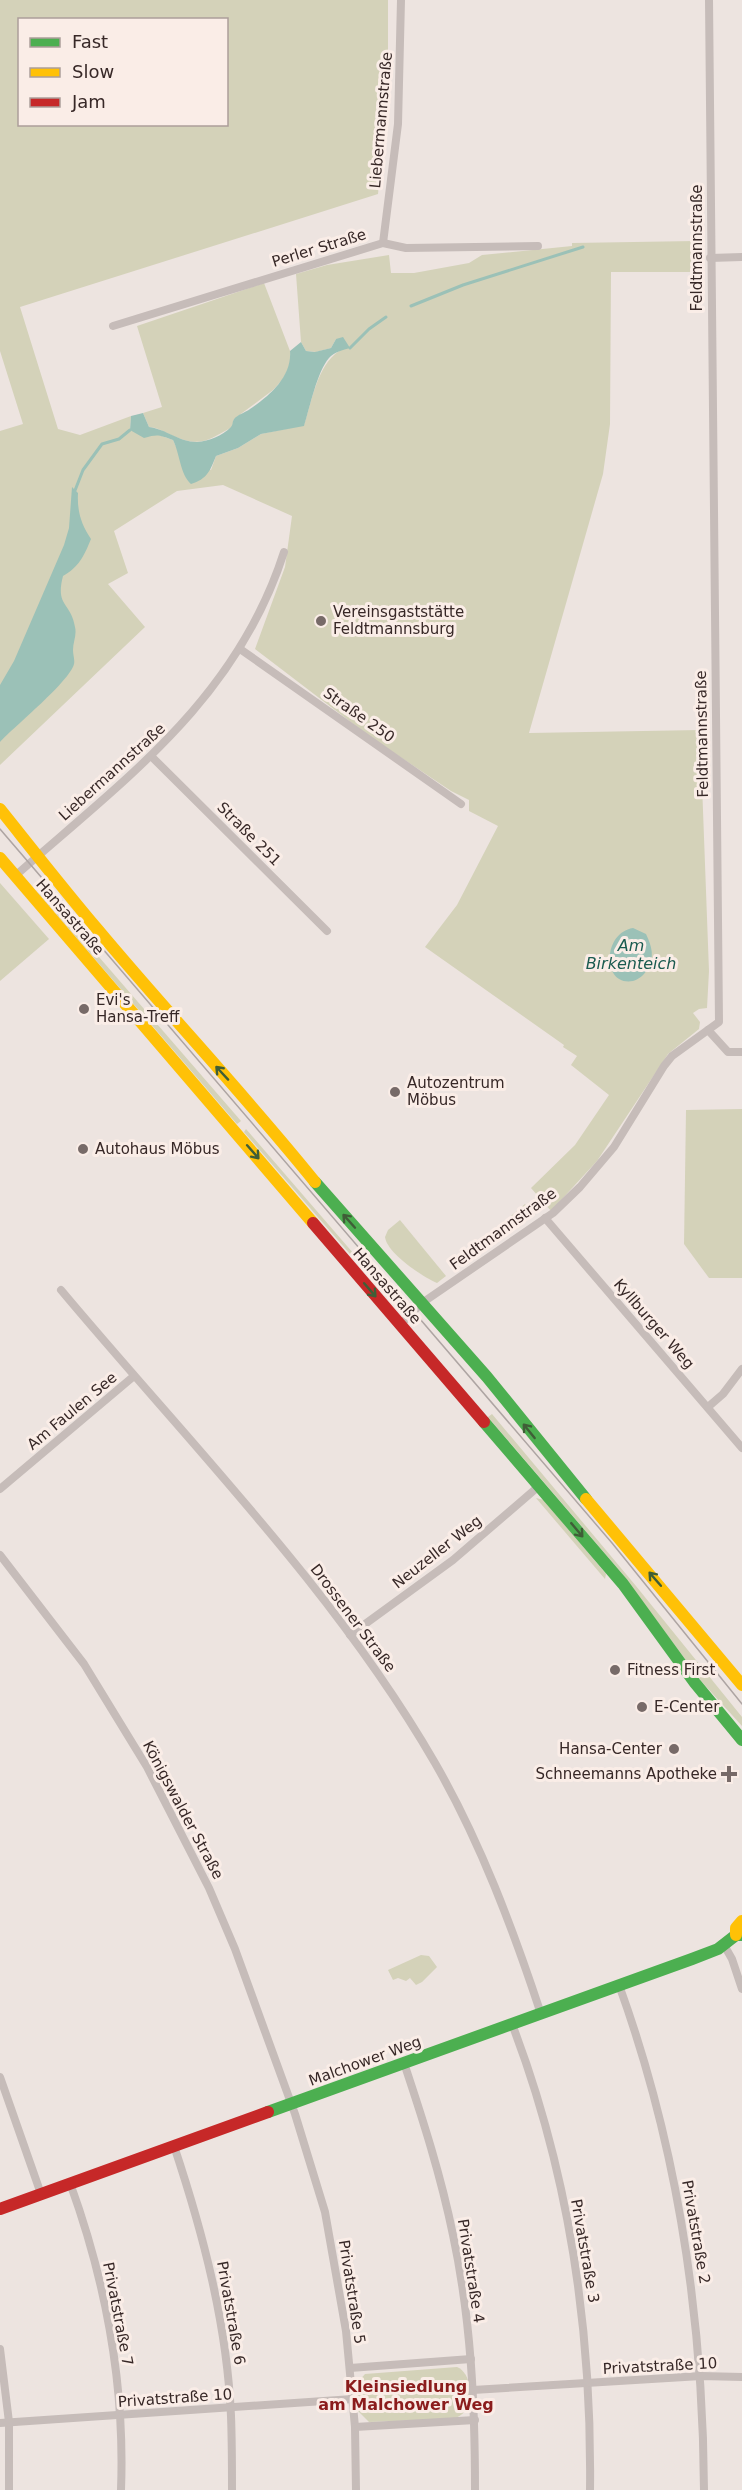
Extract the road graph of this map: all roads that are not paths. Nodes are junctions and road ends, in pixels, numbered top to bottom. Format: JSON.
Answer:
{"nodes":[{"id":1,"x":401,"y":0,"type":"edge"},
{"id":2,"x":708,"y":0,"type":"edge"},
{"id":3,"x":383,"y":243,"type":"junction"},
{"id":4,"x":538,"y":246,"type":"dead end"},
{"id":5,"x":742,"y":257,"type":"edge"},
{"id":6,"x":710,"y":258,"type":"junction"},
{"id":7,"x":113,"y":326,"type":"dead end"},
{"id":8,"x":285,"y":552,"type":"dead end"},
{"id":9,"x":240,"y":649,"type":"junction"},
{"id":10,"x":152,"y":757,"type":"junction"},
{"id":11,"x":461,"y":804,"type":"dead end"},
{"id":12,"x":0,"y":809,"type":"edge"},
{"id":13,"x":39,"y":855,"type":"junction"},
{"id":14,"x":0,"y":858,"type":"edge"},
{"id":15,"x":15,"y":876,"type":"junction"},
{"id":16,"x":327,"y":931,"type":"dead end"},
{"id":17,"x":708,"y":1030,"type":"junction"},
{"id":18,"x":742,"y":1052,"type":"edge"},
{"id":19,"x":545,"y":1218,"type":"junction"},
{"id":20,"x":61,"y":1290,"type":"dead end"},
{"id":21,"x":422,"y":1303,"type":"junction"},
{"id":22,"x":400,"y":1325,"type":"junction"},
{"id":23,"x":742,"y":1369,"type":"edge"},
{"id":24,"x":134,"y":1376,"type":"junction"},
{"id":25,"x":708,"y":1407,"type":"junction"},
{"id":26,"x":742,"y":1448,"type":"edge"},
{"id":27,"x":539,"y":1486,"type":"junction"},
{"id":28,"x":0,"y":1489,"type":"edge"},
{"id":29,"x":0,"y":1555,"type":"edge"},
{"id":30,"x":350,"y":1635,"type":"junction"},
{"id":31,"x":742,"y":1685,"type":"edge"},
{"id":32,"x":742,"y":1740,"type":"edge"},
{"id":33,"x":742,"y":1921,"type":"edge"},
{"id":34,"x":739,"y":1935,"type":"edge"},
{"id":35,"x":724,"y":1944,"type":"junction"},
{"id":36,"x":619,"y":1985,"type":"junction"},
{"id":37,"x":742,"y":1989,"type":"edge"},
{"id":38,"x":541,"y":2014,"type":"junction"},
{"id":39,"x":512,"y":2024,"type":"junction"},
{"id":40,"x":404,"y":2063,"type":"junction"},
{"id":41,"x":0,"y":2077,"type":"edge"},
{"id":42,"x":291,"y":2104,"type":"junction"},
{"id":43,"x":174,"y":2146,"type":"junction"},
{"id":44,"x":70,"y":2184,"type":"junction"},
{"id":45,"x":41,"y":2194,"type":"junction"},
{"id":46,"x":0,"y":2209,"type":"edge"},
{"id":47,"x":0,"y":2349,"type":"edge"},
{"id":48,"x":471,"y":2359,"type":"junction"},
{"id":49,"x":350,"y":2368,"type":"junction"},
{"id":50,"x":701,"y":2376,"type":"junction"},
{"id":51,"x":742,"y":2377,"type":"edge"},
{"id":52,"x":588,"y":2384,"type":"junction"},
{"id":53,"x":473,"y":2390,"type":"junction"},
{"id":54,"x":353,"y":2399,"type":"junction"},
{"id":55,"x":231,"y":2408,"type":"junction"},
{"id":56,"x":120,"y":2415,"type":"junction"},
{"id":57,"x":475,"y":2420,"type":"junction"},
{"id":58,"x":4,"y":2422,"type":"edge"},
{"id":59,"x":355,"y":2427,"type":"junction"},
{"id":60,"x":9,"y":2490,"type":"edge"},
{"id":61,"x":121,"y":2490,"type":"edge"},
{"id":62,"x":232,"y":2490,"type":"edge"},
{"id":63,"x":356,"y":2490,"type":"edge"},
{"id":64,"x":476,"y":2490,"type":"edge"},
{"id":65,"x":590,"y":2490,"type":"edge"},
{"id":66,"x":704,"y":2490,"type":"edge"}],
"edges":[{"from":1,"to":3,"type":"street","name":"Liebermannstraße"},
{"from":2,"to":6,"type":"street","name":"Feldtmannstraße"},
{"from":3,"to":4,"type":"street","name":"Perler Straße"},
{"from":3,"to":7,"type":"street","name":"Perler Straße"},
{"from":5,"to":6,"type":"street"},
{"from":6,"to":17,"type":"street","name":"Feldtmannstraße"},
{"from":8,"to":9,"type":"street","name":"Liebermannstraße"},
{"from":9,"to":10,"type":"street","name":"Liebermannstraße"},
{"from":9,"to":11,"type":"street","name":"Straße 250"},
{"from":10,"to":13,"type":"street","name":"Liebermannstraße"},
{"from":10,"to":16,"type":"street","name":"Straße 251"},
{"from":12,"to":13,"type":"main road","name":"Hansastraße"},
{"from":13,"to":15,"type":"street","name":"Liebermannstraße"},
{"from":21,"to":13,"type":"main road","name":"Hansastraße","one_way":true},
{"from":14,"to":15,"type":"main road","name":"Hansastraße"},
{"from":15,"to":22,"type":"main road","name":"Hansastraße","one_way":true},
{"from":17,"to":18,"type":"street"},
{"from":17,"to":19,"type":"street","name":"Feldtmannstraße"},
{"from":19,"to":21,"type":"street","name":"Feldtmannstraße"},
{"from":19,"to":25,"type":"street","name":"Kyllburger Weg"},
{"from":20,"to":24,"type":"street","name":"Drossener Straße"},
{"from":21,"to":22,"type":"street","name":"Feldtmannstraße"},
{"from":31,"to":21,"type":"main road","name":"Hansastraße","one_way":true},
{"from":22,"to":27,"type":"main road","name":"Hansastraße"},
{"from":23,"to":25,"type":"street"},
{"from":24,"to":28,"type":"street","name":"Am Faulen See"},
{"from":24,"to":30,"type":"street","name":"Drossener Straße"},
{"from":25,"to":26,"type":"street","name":"Kyllburger Weg"},
{"from":27,"to":30,"type":"street","name":"Neuzeller Weg"},
{"from":27,"to":32,"type":"main road","name":"Hansastraße","one_way":true},
{"from":29,"to":42,"type":"street","name":"Königswalder Straße"},
{"from":30,"to":38,"type":"street","name":"Drossener Straße"},
{"from":33,"to":34,"type":"main road","name":"Malchower Weg"},
{"from":34,"to":35,"type":"main road","name":"Malchower Weg"},
{"from":35,"to":36,"type":"main road","name":"Malchower Weg"},
{"from":35,"to":37,"type":"street"},
{"from":36,"to":38,"type":"main road","name":"Malchower Weg"},
{"from":36,"to":50,"type":"street","name":"Privatstraße 2"},
{"from":38,"to":39,"type":"main road","name":"Malchower Weg"},
{"from":39,"to":40,"type":"main road","name":"Malchower Weg"},
{"from":39,"to":52,"type":"street","name":"Privatstraße 3"},
{"from":40,"to":42,"type":"main road","name":"Malchower Weg"},
{"from":40,"to":48,"type":"street","name":"Privatstraße 4"},
{"from":41,"to":45,"type":"street"},
{"from":42,"to":43,"type":"main road","name":"Malchower Weg"},
{"from":42,"to":49,"type":"street","name":"Privatstraße 5"},
{"from":43,"to":44,"type":"main road","name":"Malchower Weg"},
{"from":43,"to":55,"type":"street","name":"Privatstraße 6"},
{"from":44,"to":45,"type":"main road","name":"Malchower Weg"},
{"from":44,"to":56,"type":"street","name":"Privatstraße 7"},
{"from":45,"to":46,"type":"main road","name":"Malchower Weg"},
{"from":47,"to":58,"type":"street"},
{"from":48,"to":49,"type":"street"},
{"from":48,"to":53,"type":"street","name":"Privatstraße 4"},
{"from":49,"to":54,"type":"street","name":"Privatstraße 5"},
{"from":50,"to":51,"type":"street","name":"Privatstraße 10"},
{"from":50,"to":52,"type":"street","name":"Privatstraße 10"},
{"from":50,"to":66,"type":"street","name":"Privatstraße 2"},
{"from":52,"to":53,"type":"street","name":"Privatstraße 10"},
{"from":52,"to":65,"type":"street","name":"Privatstraße 3"},
{"from":53,"to":57,"type":"street","name":"Privatstraße 4"},
{"from":54,"to":55,"type":"street","name":"Privatstraße 10"},
{"from":54,"to":59,"type":"street","name":"Privatstraße 5"},
{"from":55,"to":56,"type":"street","name":"Privatstraße 10"},
{"from":55,"to":62,"type":"street","name":"Privatstraße 6"},
{"from":56,"to":58,"type":"street","name":"Privatstraße 10"},
{"from":56,"to":61,"type":"street","name":"Privatstraße 7"},
{"from":57,"to":59,"type":"street"},
{"from":57,"to":64,"type":"street","name":"Privatstraße 4"},
{"from":58,"to":60,"type":"street"},
{"from":59,"to":63,"type":"street","name":"Privatstraße 5"}]}
